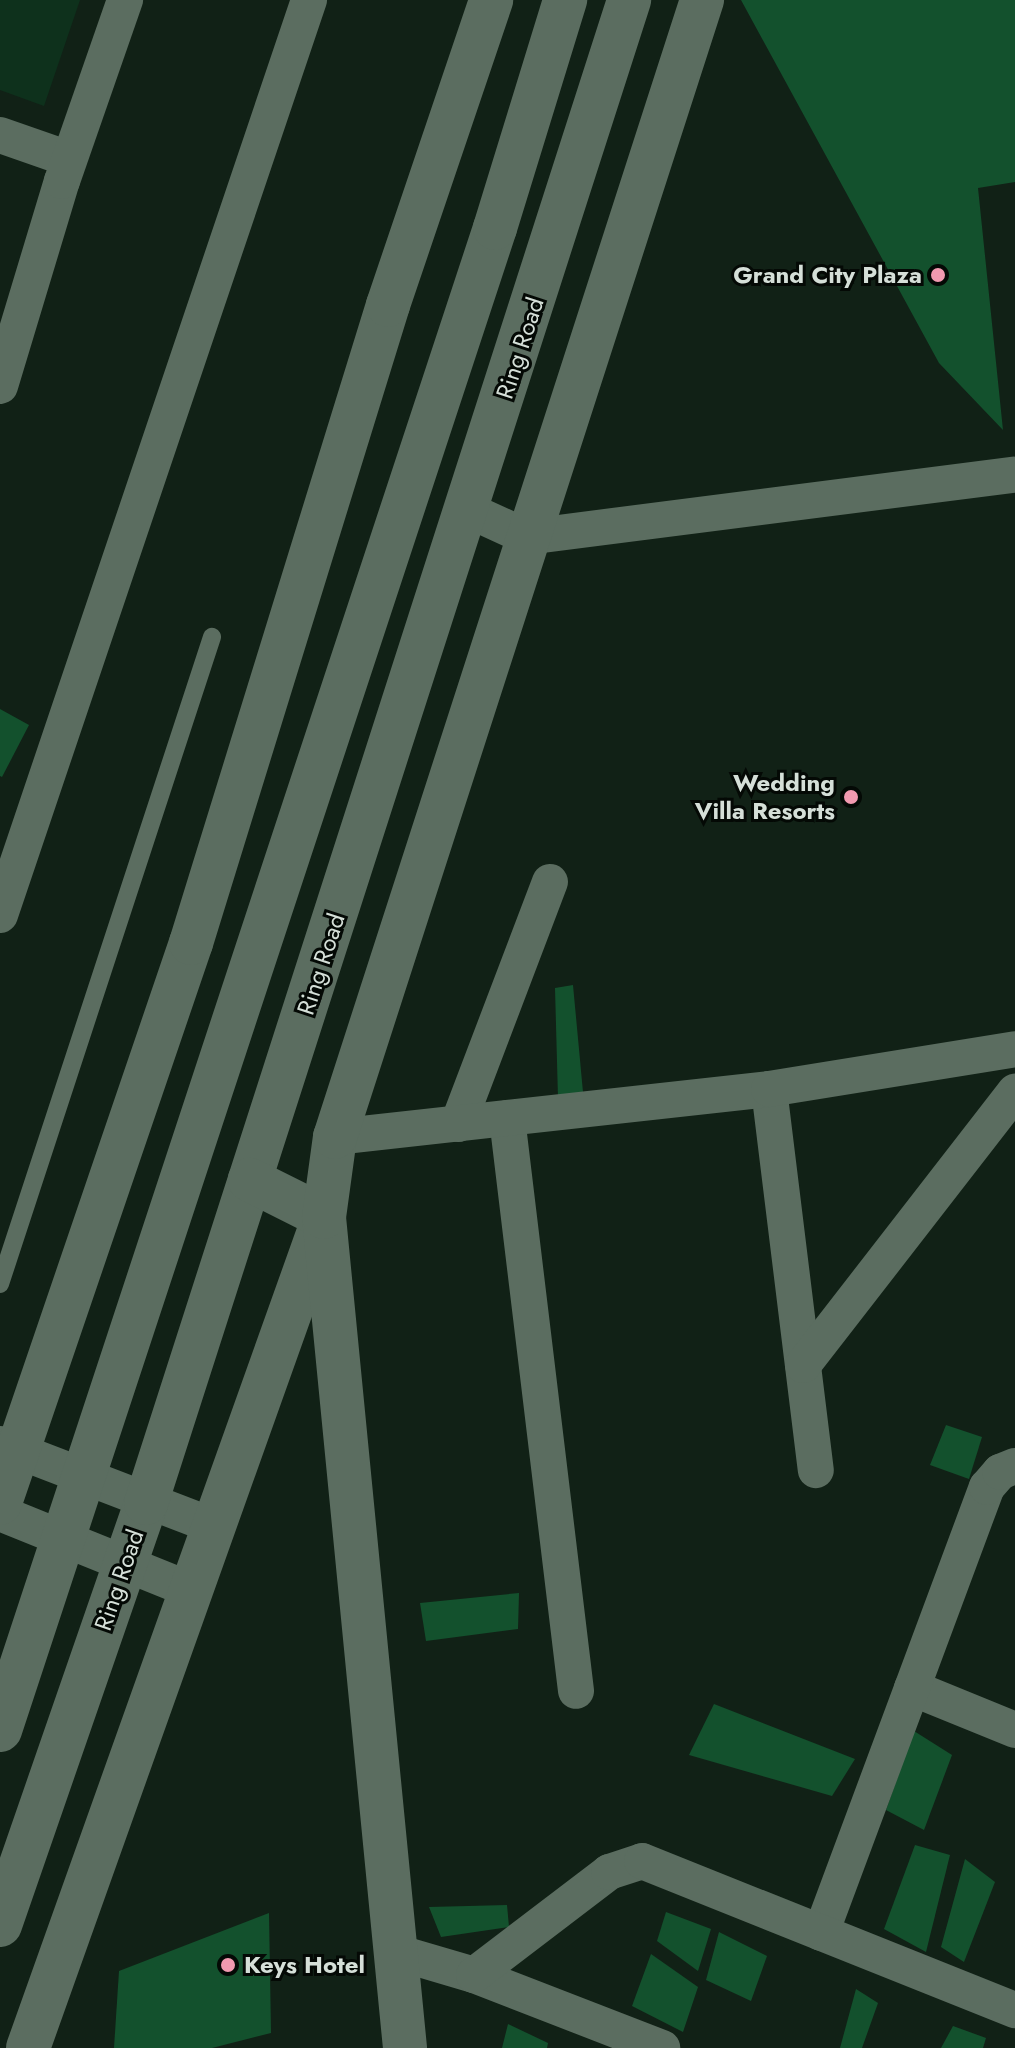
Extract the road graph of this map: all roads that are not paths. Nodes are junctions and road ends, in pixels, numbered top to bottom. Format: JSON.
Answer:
{"nodes":[{"id":1,"x":125,"y":0,"type":"edge"},
{"id":2,"x":309,"y":0,"type":"edge"},
{"id":3,"x":491,"y":0,"type":"edge"},
{"id":4,"x":565,"y":0,"type":"edge"},
{"id":5,"x":629,"y":0,"type":"edge"},
{"id":6,"x":702,"y":0,"type":"edge"},
{"id":7,"x":0,"y":135,"type":"edge"},
{"id":8,"x":69,"y":159,"type":"junction"},
{"id":9,"x":0,"y":386,"type":"edge"},
{"id":10,"x":1014,"y":475,"type":"edge"},
{"id":11,"x":468,"y":510,"type":"junction"},
{"id":12,"x":527,"y":537,"type":"junction"},
{"id":13,"x":212,"y":637,"type":"dead end"},
{"id":14,"x":377,"y":792,"type":"junction"},
{"id":15,"x":437,"y":811,"type":"junction"},
{"id":16,"x":550,"y":882,"type":"dead end"},
{"id":17,"x":0,"y":915,"type":"edge"},
{"id":18,"x":191,"y":943,"type":"junction"},
{"id":19,"x":252,"y":963,"type":"junction"},
{"id":20,"x":1015,"y":1049,"type":"edge"},
{"id":21,"x":769,"y":1089,"type":"junction"},
{"id":22,"x":1015,"y":1092,"type":"edge"},
{"id":23,"x":507,"y":1118,"type":"junction"},
{"id":24,"x":458,"y":1124,"type":"junction"},
{"id":25,"x":335,"y":1137,"type":"junction"},
{"id":26,"x":250,"y":1180,"type":"junction"},
{"id":27,"x":324,"y":1217,"type":"junction"},
{"id":28,"x":0,"y":1284,"type":"edge"},
{"id":29,"x":803,"y":1365,"type":"junction"},
{"id":30,"x":9,"y":1448,"type":"edge"},
{"id":31,"x":1015,"y":1466,"type":"edge"},
{"id":32,"x":816,"y":1470,"type":"dead end"},
{"id":33,"x":83,"y":1479,"type":"junction"},
{"id":34,"x":0,"y":1503,"type":"edge"},
{"id":35,"x":146,"y":1503,"type":"junction"},
{"id":36,"x":0,"y":1513,"type":"edge"},
{"id":37,"x":211,"y":1525,"type":"junction"},
{"id":38,"x":64,"y":1539,"type":"junction"},
{"id":39,"x":124,"y":1566,"type":"junction"},
{"id":40,"x":188,"y":1589,"type":"junction"},
{"id":41,"x":912,"y":1688,"type":"junction"},
{"id":42,"x":576,"y":1691,"type":"dead end"},
{"id":43,"x":0,"y":1730,"type":"edge"},
{"id":44,"x":1015,"y":1730,"type":"edge"},
{"id":45,"x":0,"y":1925,"type":"edge"},
{"id":46,"x":821,"y":1933,"type":"junction"},
{"id":47,"x":396,"y":1952,"type":"junction"},
{"id":48,"x":474,"y":1975,"type":"junction"},
{"id":49,"x":1015,"y":2010,"type":"edge"},
{"id":50,"x":19,"y":2041,"type":"edge"},
{"id":51,"x":405,"y":2048,"type":"edge"},
{"id":52,"x":662,"y":2048,"type":"edge"}],
"edges":[{"from":1,"to":8,"type":"street"},
{"from":2,"to":17,"type":"street"},
{"from":3,"to":18,"type":"street"},
{"from":4,"to":19,"type":"street"},
{"from":5,"to":11,"type":"street","name":"Ring Road"},
{"from":6,"to":12,"type":"street"},
{"from":7,"to":8,"type":"street"},
{"from":8,"to":9,"type":"street"},
{"from":10,"to":12,"type":"street"},
{"from":11,"to":12,"type":"street"},
{"from":11,"to":14,"type":"street","name":"Ring Road"},
{"from":12,"to":15,"type":"street"},
{"from":13,"to":28,"type":"lane"},
{"from":14,"to":15,"type":"street"},
{"from":14,"to":26,"type":"street","name":"Ring Road"},
{"from":15,"to":25,"type":"street"},
{"from":16,"to":24,"type":"street"},
{"from":18,"to":19,"type":"street"},
{"from":18,"to":30,"type":"street"},
{"from":19,"to":33,"type":"street"},
{"from":20,"to":21,"type":"street"},
{"from":21,"to":23,"type":"street"},
{"from":21,"to":29,"type":"street"},
{"from":22,"to":29,"type":"street"},
{"from":23,"to":24,"type":"street"},
{"from":23,"to":42,"type":"street"},
{"from":24,"to":25,"type":"street"},
{"from":25,"to":27,"type":"street"},
{"from":26,"to":27,"type":"street"},
{"from":26,"to":35,"type":"street","name":"Ring Road"},
{"from":27,"to":37,"type":"street"},
{"from":27,"to":47,"type":"street"},
{"from":29,"to":32,"type":"street"},
{"from":30,"to":33,"type":"street"},
{"from":30,"to":34,"type":"street"},
{"from":31,"to":41,"type":"street"},
{"from":33,"to":35,"type":"street"},
{"from":33,"to":38,"type":"street"},
{"from":35,"to":37,"type":"street"},
{"from":35,"to":39,"type":"street","name":"Ring Road"},
{"from":36,"to":38,"type":"street"},
{"from":37,"to":40,"type":"street"},
{"from":38,"to":39,"type":"street"},
{"from":38,"to":43,"type":"street"},
{"from":39,"to":40,"type":"street"},
{"from":39,"to":45,"type":"street","name":"Ring Road"},
{"from":40,"to":50,"type":"street"},
{"from":41,"to":44,"type":"street"},
{"from":41,"to":46,"type":"street"},
{"from":46,"to":48,"type":"street"},
{"from":46,"to":49,"type":"street"},
{"from":47,"to":48,"type":"street"},
{"from":47,"to":51,"type":"street"},
{"from":48,"to":52,"type":"street"}]}
